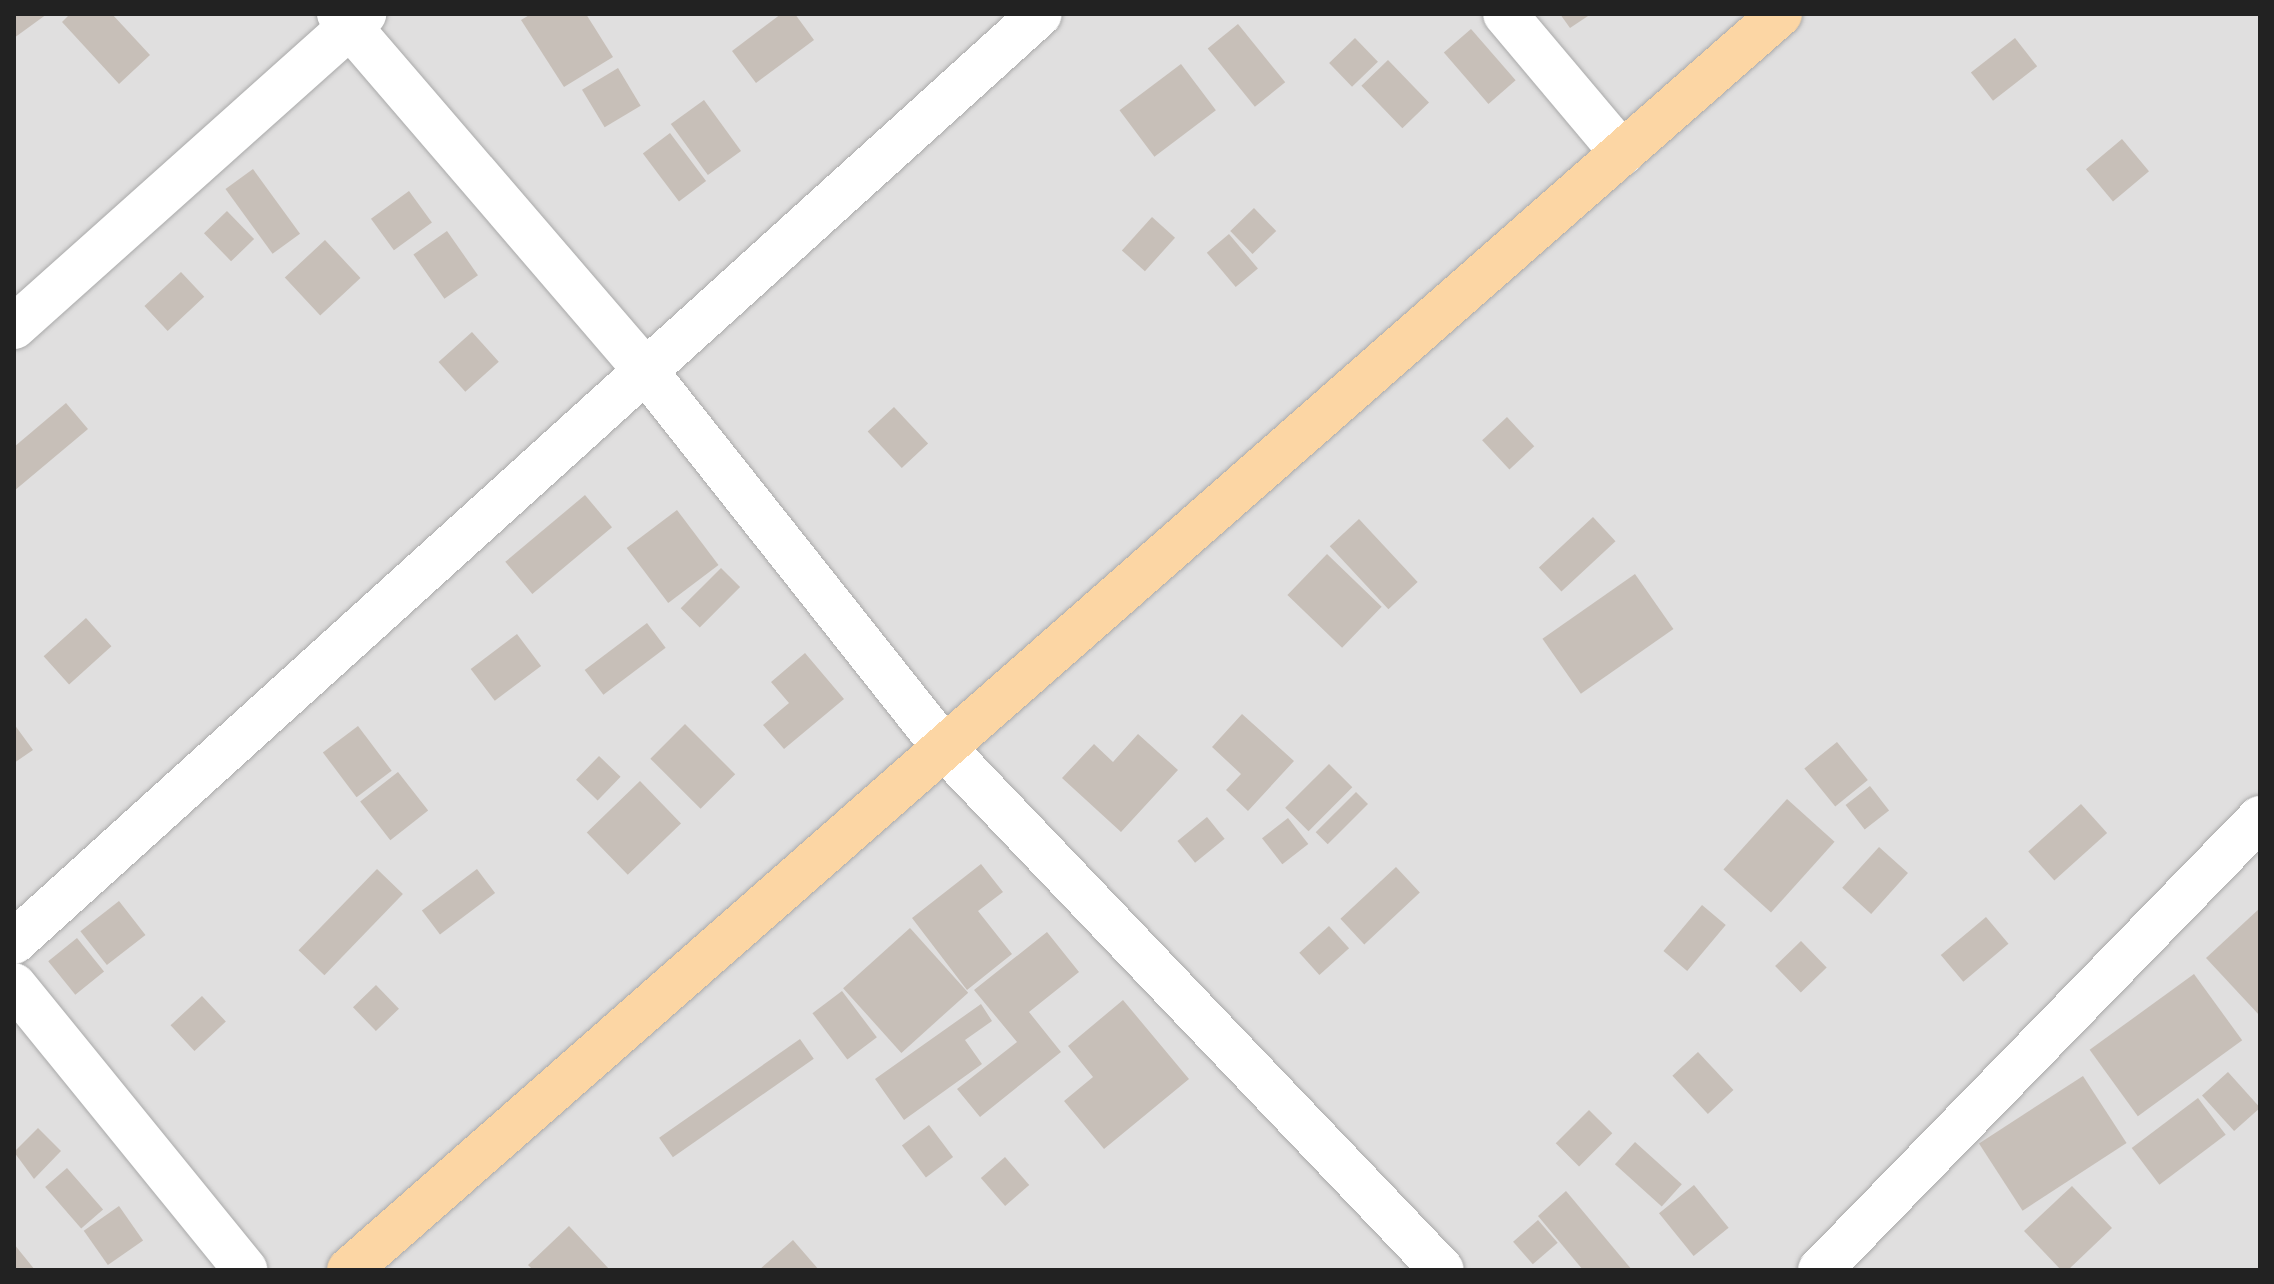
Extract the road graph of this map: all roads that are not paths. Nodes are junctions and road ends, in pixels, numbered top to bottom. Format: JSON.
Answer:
{"nodes":[{"id":1,"x":1040,"y":14,"type":"edge"},
{"id":2,"x":1505,"y":14,"type":"edge"},
{"id":3,"x":1780,"y":14,"type":"edge"},
{"id":4,"x":351,"y":18,"type":"edge"},
{"id":5,"x":1622,"y":153,"type":"junction"},
{"id":6,"x":14,"y":327,"type":"edge"},
{"id":7,"x":644,"y":369,"type":"junction"},
{"id":8,"x":944,"y":748,"type":"junction"},
{"id":9,"x":2260,"y":818,"type":"edge"},
{"id":10,"x":14,"y":942,"type":"edge"},
{"id":11,"x":14,"y":985,"type":"edge"},
{"id":12,"x":246,"y":1270,"type":"edge"},
{"id":13,"x":349,"y":1270,"type":"edge"},
{"id":14,"x":1442,"y":1270,"type":"edge"},
{"id":15,"x":1820,"y":1270,"type":"edge"}],
"edges":[{"from":1,"to":7,"type":"street"},
{"from":2,"to":5,"type":"street"},
{"from":3,"to":5,"type":"main road"},
{"from":4,"to":6,"type":"street"},
{"from":4,"to":7,"type":"street"},
{"from":5,"to":8,"type":"main road"},
{"from":7,"to":8,"type":"street"},
{"from":7,"to":10,"type":"street"},
{"from":8,"to":13,"type":"main road"},
{"from":8,"to":14,"type":"street"},
{"from":9,"to":15,"type":"street"},
{"from":11,"to":12,"type":"street"}]}
